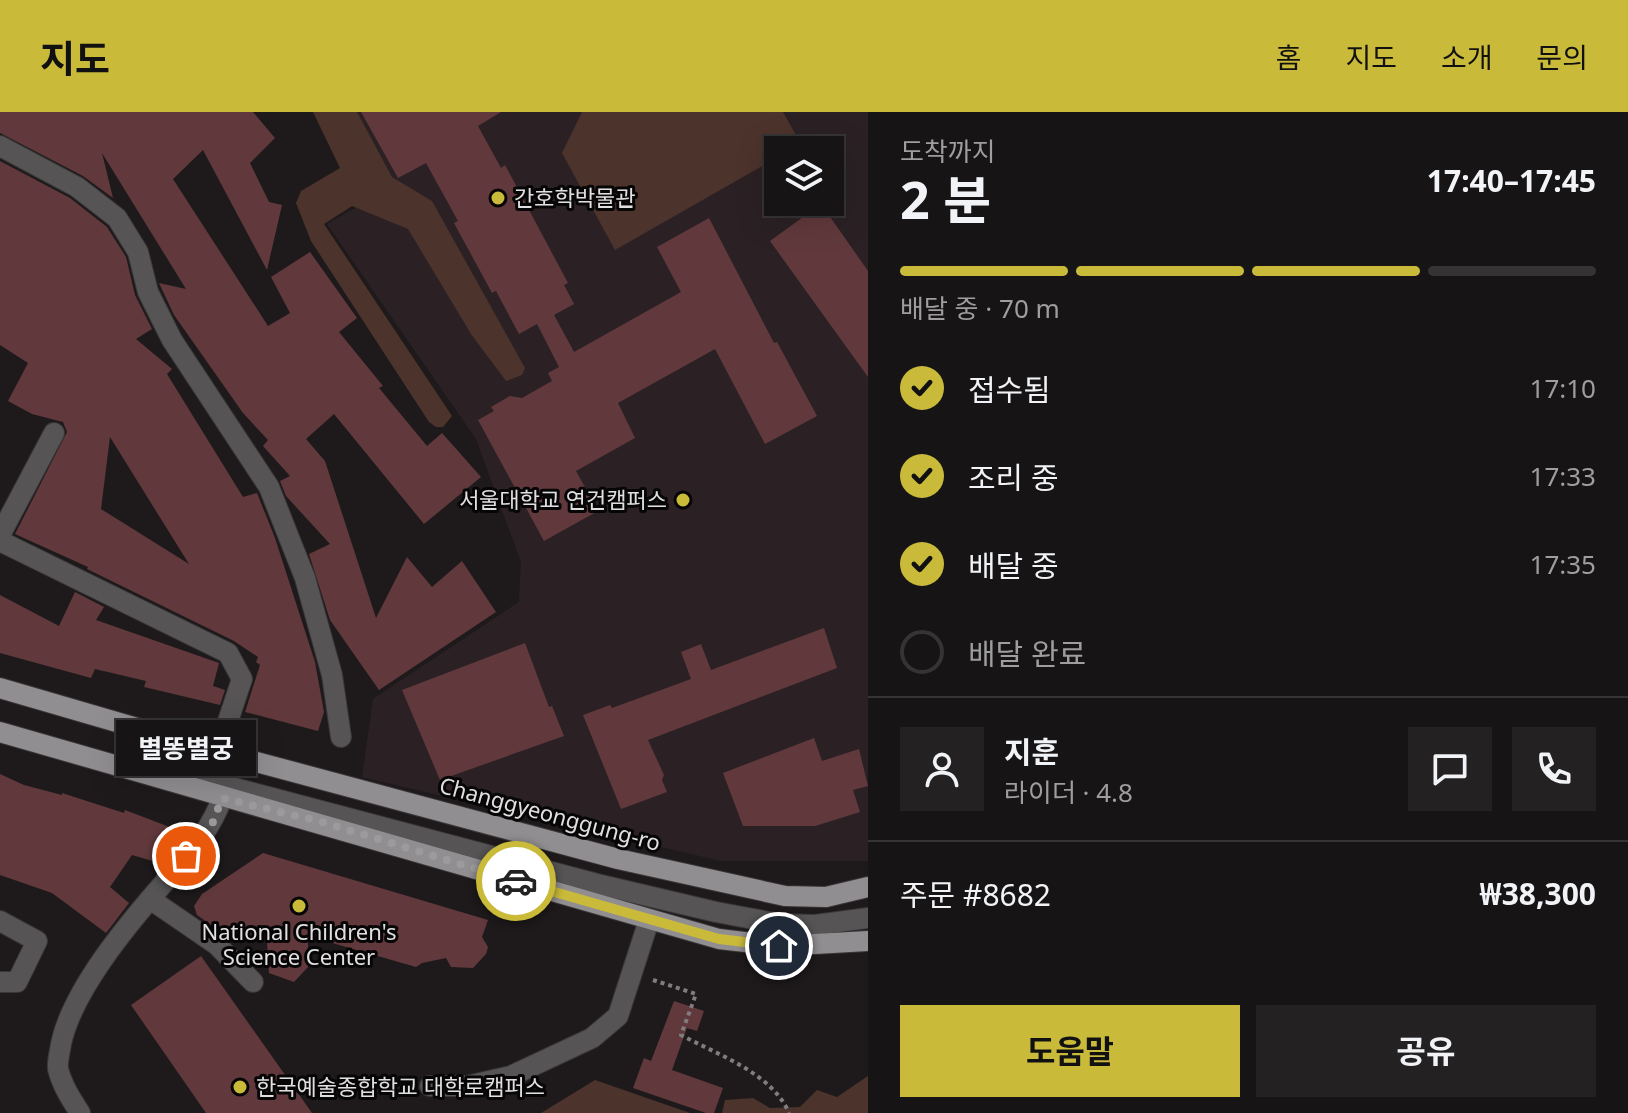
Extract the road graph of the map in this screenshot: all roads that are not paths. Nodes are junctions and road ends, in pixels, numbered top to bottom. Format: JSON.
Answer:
{"nodes":[{"id":1,"x":0,"y":146,"type":"edge"},
{"id":2,"x":54,"y":433,"type":"dead end"},
{"id":3,"x":0,"y":535,"type":"edge"},
{"id":4,"x":0,"y":541,"type":"edge"},
{"id":5,"x":0,"y":688,"type":"edge"},
{"id":6,"x":0,"y":732,"type":"edge"},
{"id":7,"x":341,"y":737,"type":"dead end"},
{"id":8,"x":223,"y":753,"type":"junction"},
{"id":9,"x":82,"y":756,"type":"junction"},
{"id":10,"x":222,"y":798,"type":"junction"},
{"id":11,"x":868,"y":887,"type":"edge"},
{"id":12,"x":150,"y":899,"type":"junction"},
{"id":13,"x":868,"y":918,"type":"edge"},
{"id":14,"x":649,"y":920,"type":"junction"},
{"id":15,"x":0,"y":921,"type":"edge"},
{"id":16,"x":868,"y":941,"type":"edge"},
{"id":17,"x":0,"y":982,"type":"edge"},
{"id":18,"x":253,"y":982,"type":"dead end"},
{"id":19,"x":430,"y":1086,"type":"dead end"},
{"id":20,"x":80,"y":1113,"type":"edge"}],
"edges":[{"from":1,"to":7,"type":"street"},
{"from":2,"to":3,"type":"street"},
{"from":4,"to":8,"type":"street"},
{"from":5,"to":8,"type":"main road","name":"Changgyeonggung-ro"},
{"from":6,"to":9,"type":"main road"},
{"from":8,"to":11,"type":"main road","name":"Changgyeonggung-ro"},
{"from":9,"to":10,"type":"main road"},
{"from":9,"to":13,"type":"street"},
{"from":10,"to":12,"type":"street"},
{"from":10,"to":14,"type":"main road"},
{"from":12,"to":18,"type":"street"},
{"from":12,"to":20,"type":"street"},
{"from":14,"to":16,"type":"main road"},
{"from":14,"to":19,"type":"street"},
{"from":15,"to":17,"type":"street"}]}
